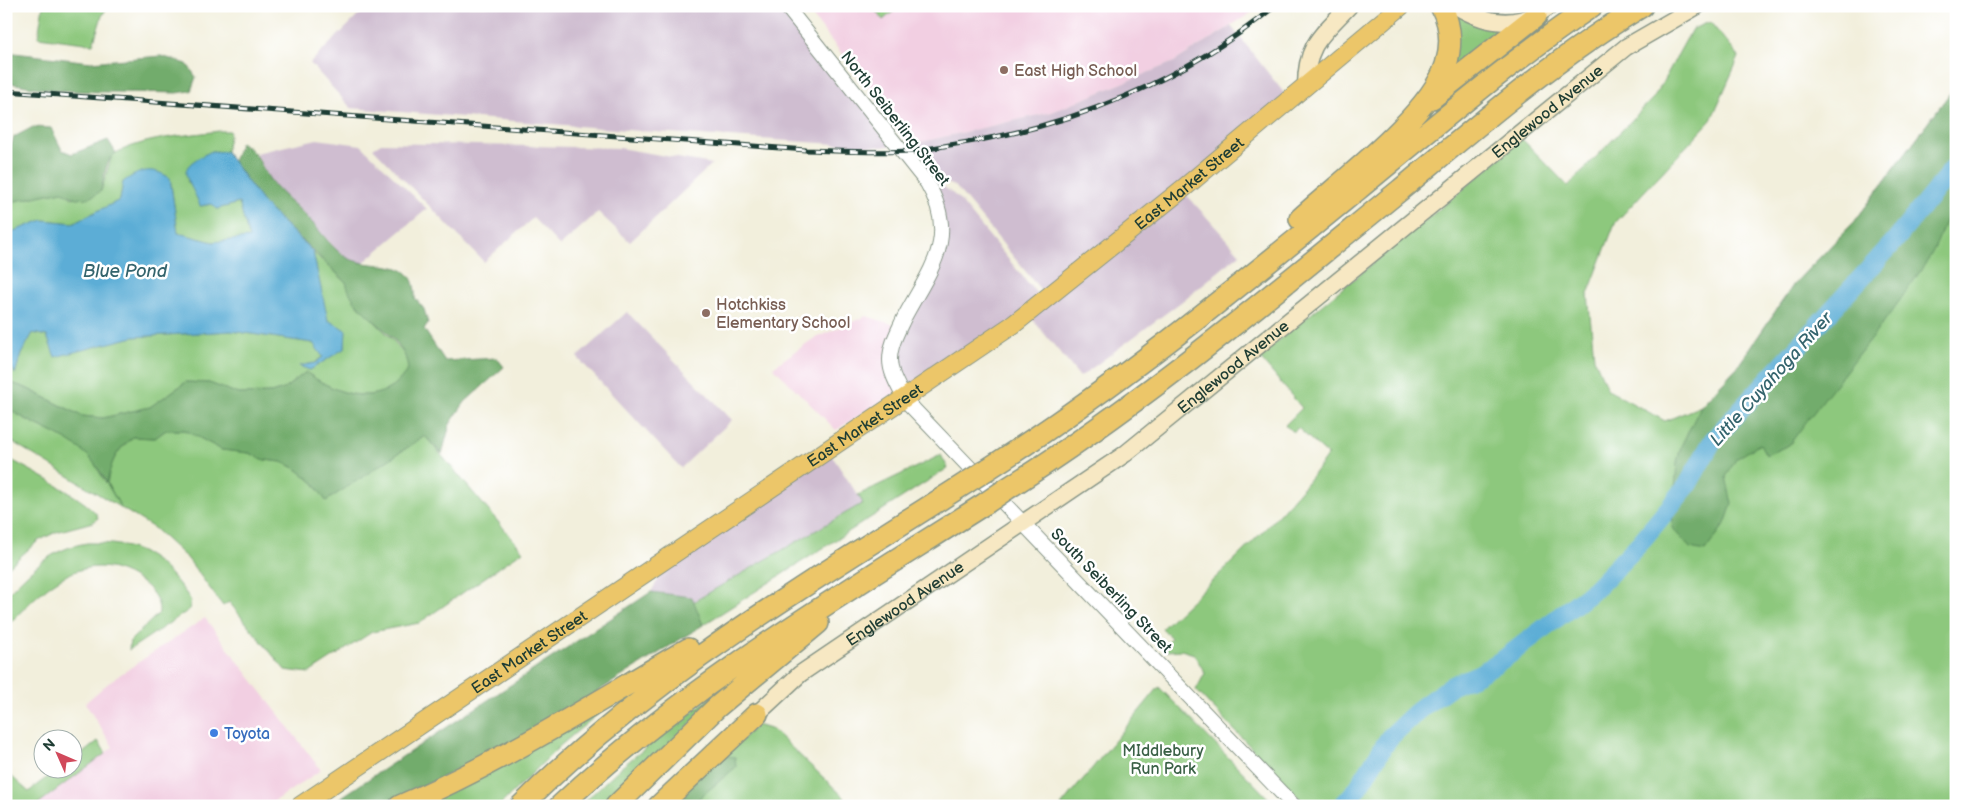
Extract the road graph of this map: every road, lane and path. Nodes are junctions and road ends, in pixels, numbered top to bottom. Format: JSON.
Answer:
{"nodes":[{"id":1,"x":786,"y":6,"type":"edge"},
{"id":2,"x":1348,"y":6,"type":"edge"},
{"id":3,"x":1401,"y":6,"type":"edge"},
{"id":4,"x":1441,"y":6,"type":"edge"},
{"id":5,"x":1456,"y":6,"type":"edge"},
{"id":6,"x":1592,"y":6,"type":"edge"},
{"id":7,"x":1642,"y":6,"type":"edge"},
{"id":8,"x":1697,"y":6,"type":"edge"},
{"id":9,"x":1543,"y":11,"type":"edge"},
{"id":10,"x":1306,"y":86,"type":"junction"},
{"id":11,"x":1417,"y":110,"type":"junction"},
{"id":12,"x":1161,"y":348,"type":"junction"},
{"id":13,"x":905,"y":400,"type":"junction"},
{"id":14,"x":1024,"y":524,"type":"junction"},
{"id":15,"x":891,"y":563,"type":"junction"},
{"id":16,"x":818,"y":578,"type":"junction"},
{"id":17,"x":757,"y":714,"type":"joint"},
{"id":18,"x":300,"y":806,"type":"edge"},
{"id":19,"x":400,"y":806,"type":"edge"},
{"id":20,"x":521,"y":806,"type":"edge"},
{"id":21,"x":560,"y":806,"type":"edge"},
{"id":22,"x":616,"y":806,"type":"edge"},
{"id":23,"x":659,"y":806,"type":"edge"},
{"id":24,"x":1294,"y":806,"type":"edge"}],
"edges":[{"from":1,"to":13,"type":"street","name":"North Seiberling Street"},
{"from":2,"to":10,"type":"main road"},
{"from":3,"to":10,"type":"main road","name":"East Market Street"},
{"from":4,"to":11,"type":"highway"},
{"from":5,"to":9,"type":"main road"},
{"from":6,"to":12,"type":"highway"},
{"from":7,"to":15,"type":"highway","bridge":true},
{"from":8,"to":14,"type":"main road","name":"Englewood Avenue"},
{"from":9,"to":11,"type":"highway"},
{"from":10,"to":13,"type":"main road","name":"East Market Street"},
{"from":11,"to":12,"type":"highway"},
{"from":12,"to":16,"type":"highway","bridge":true},
{"from":13,"to":14,"type":"street","name":"South Seiberling Street"},
{"from":13,"to":18,"type":"main road","name":"East Market Street"},
{"from":14,"to":17,"type":"main road","name":"Englewood Avenue"},
{"from":14,"to":24,"type":"street","name":"South Seiberling Street"},
{"from":15,"to":21,"type":"highway"},
{"from":15,"to":22,"type":"highway"},
{"from":16,"to":19,"type":"highway"},
{"from":16,"to":20,"type":"highway"},
{"from":17,"to":23,"type":"highway"}]}
